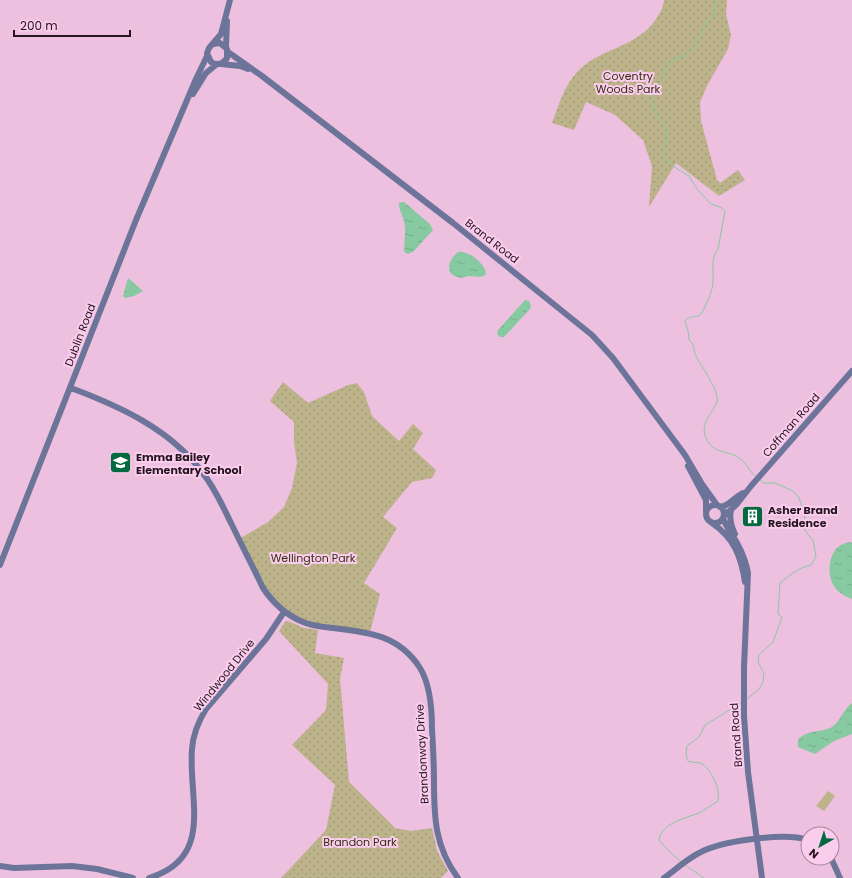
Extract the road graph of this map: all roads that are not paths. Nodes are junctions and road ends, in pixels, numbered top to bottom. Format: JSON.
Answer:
{"nodes":[{"id":1,"x":229,"y":3,"type":"edge"},
{"id":2,"x":213,"y":44,"type":"junction"},
{"id":3,"x":227,"y":50,"type":"junction"},
{"id":4,"x":207,"y":56,"type":"junction"},
{"id":5,"x":219,"y":64,"type":"junction"},
{"id":6,"x":262,"y":76,"type":"junction"},
{"id":7,"x":181,"y":113,"type":"junction"},
{"id":8,"x":851,"y":374,"type":"edge"},
{"id":9,"x":70,"y":388,"type":"junction"},
{"id":10,"x":681,"y":450,"type":"junction"},
{"id":11,"x":746,"y":491,"type":"junction"},
{"id":12,"x":718,"y":506,"type":"junction"},
{"id":13,"x":731,"y":510,"type":"junction"},
{"id":14,"x":706,"y":511,"type":"junction"},
{"id":15,"x":724,"y":517,"type":"junction"},
{"id":16,"x":712,"y":523,"type":"junction"},
{"id":17,"x":740,"y":549,"type":"junction"},
{"id":18,"x":0,"y":565,"type":"edge"},
{"id":19,"x":748,"y":591,"type":"junction"},
{"id":20,"x":284,"y":612,"type":"junction"},
{"id":21,"x":800,"y":837,"type":"edge"},
{"id":22,"x":757,"y":839,"type":"junction"},
{"id":23,"x":0,"y":866,"type":"edge"},
{"id":24,"x":835,"y":866,"type":"edge"},
{"id":25,"x":133,"y":878,"type":"edge"},
{"id":26,"x":149,"y":878,"type":"edge"},
{"id":27,"x":458,"y":878,"type":"edge"},
{"id":28,"x":664,"y":878,"type":"edge"},
{"id":29,"x":762,"y":878,"type":"edge"},
{"id":30,"x":840,"y":878,"type":"edge"}],
"edges":[{"from":1,"to":2,"type":"main road"},
{"from":1,"to":3,"type":"main road"},
{"from":2,"to":3,"type":"main road"},
{"from":2,"to":4,"type":"main road"},
{"from":3,"to":5,"type":"main road"},
{"from":3,"to":6,"type":"main road","name":"Brand Road"},
{"from":4,"to":5,"type":"main road"},
{"from":4,"to":7,"type":"main road","name":"Dublin Road"},
{"from":5,"to":6,"type":"main road","name":"Brand Road"},
{"from":5,"to":7,"type":"main road","name":"Dublin Road"},
{"from":6,"to":10,"type":"main road","name":"Brand Road"},
{"from":7,"to":9,"type":"main road","name":"Dublin Road"},
{"from":8,"to":11,"type":"main road","name":"Coffman Road"},
{"from":9,"to":18,"type":"main road","name":"Dublin Road"},
{"from":9,"to":20,"type":"main road","name":"Brandonway Drive"},
{"from":10,"to":12,"type":"main road","name":"Brand Road"},
{"from":10,"to":14,"type":"main road","name":"Brand Road"},
{"from":11,"to":12,"type":"main road","name":"Coffman Road"},
{"from":11,"to":13,"type":"main road","name":"Coffman Road"},
{"from":12,"to":14,"type":"main road"},
{"from":12,"to":15,"type":"main road"},
{"from":13,"to":15,"type":"main road","name":"Coffman Road"},
{"from":13,"to":17,"type":"main road","name":"Brand Road"},
{"from":14,"to":16,"type":"main road"},
{"from":15,"to":16,"type":"main road"},
{"from":15,"to":17,"type":"main road","name":"Brand Road"},
{"from":16,"to":19,"type":"main road","name":"Brand Road"},
{"from":17,"to":19,"type":"main road","name":"Brand Road"},
{"from":19,"to":22,"type":"main road","name":"Brand Road"},
{"from":20,"to":26,"type":"main road","name":"Windwood Drive"},
{"from":20,"to":27,"type":"main road","name":"Brandonway Drive"},
{"from":21,"to":22,"type":"main road"},
{"from":22,"to":28,"type":"main road"},
{"from":22,"to":29,"type":"main road","name":"Brand Road"},
{"from":23,"to":25,"type":"main road"},
{"from":24,"to":30,"type":"main road"}]}
